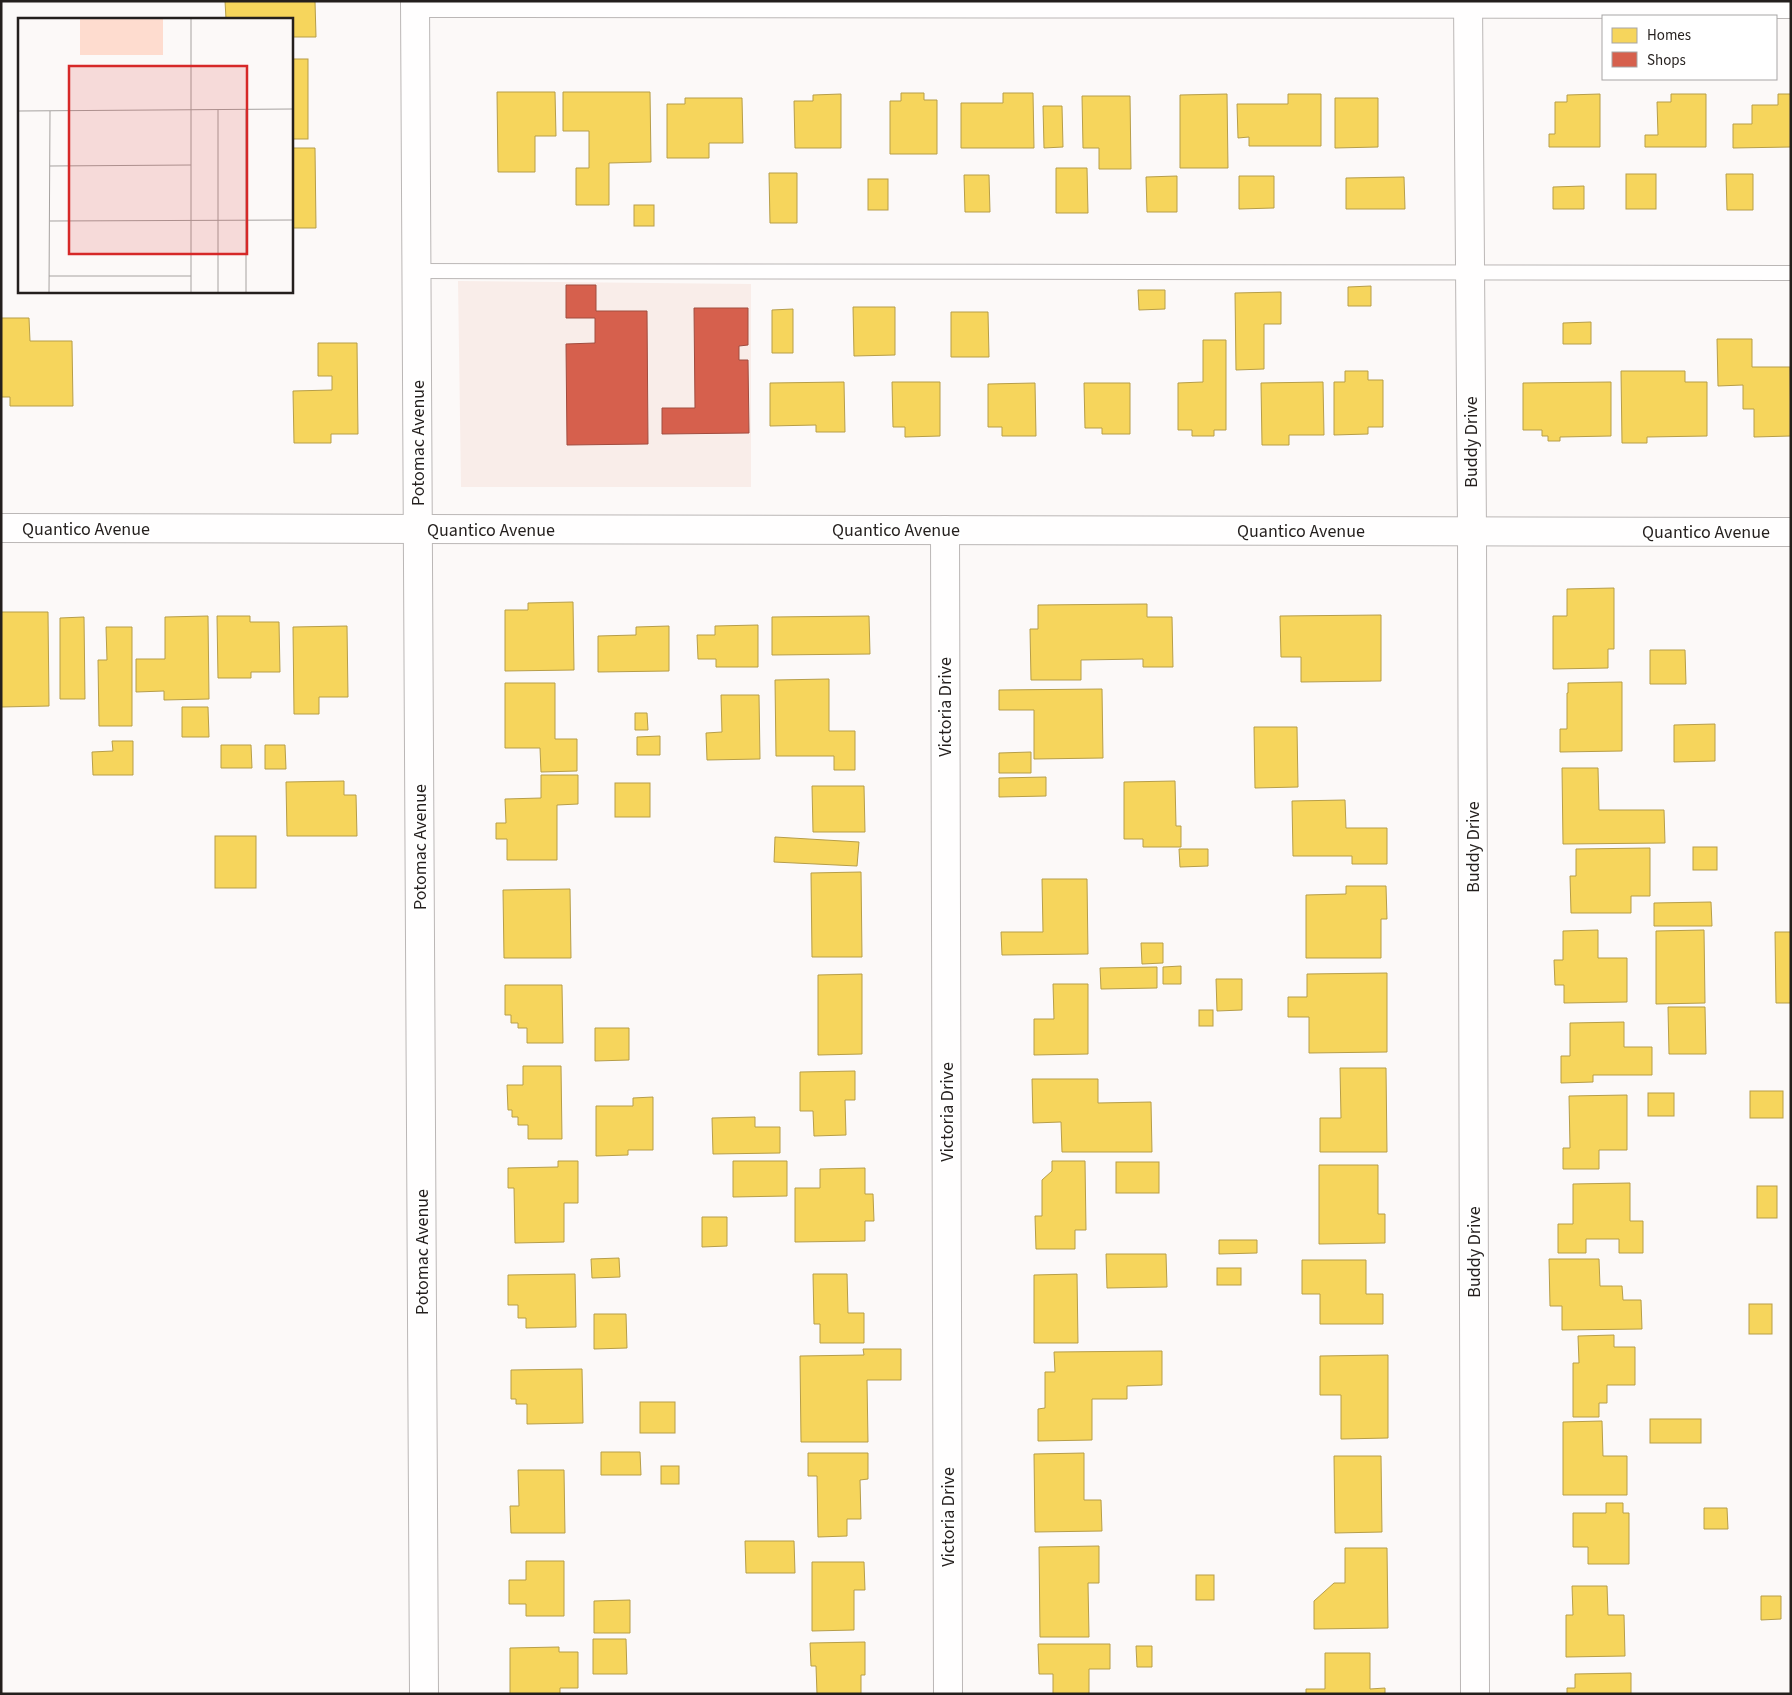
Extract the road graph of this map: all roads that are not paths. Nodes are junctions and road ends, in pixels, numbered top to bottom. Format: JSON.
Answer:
{"nodes":[{"id":1,"x":415,"y":2,"type":"edge"},
{"id":2,"x":1468,"y":3,"type":"edge"},
{"id":3,"x":1791,"y":4,"type":"edge"},
{"id":4,"x":417,"y":271,"type":"junction"},
{"id":5,"x":1791,"y":273,"type":"edge"},
{"id":6,"x":1470,"y":274,"type":"junction"},
{"id":7,"x":1,"y":528,"type":"edge"},
{"id":8,"x":418,"y":529,"type":"junction"},
{"id":9,"x":945,"y":530,"type":"junction"},
{"id":10,"x":1472,"y":532,"type":"junction"},
{"id":11,"x":1791,"y":532,"type":"edge"},
{"id":12,"x":424,"y":1694,"type":"edge"},
{"id":13,"x":948,"y":1694,"type":"edge"},
{"id":14,"x":1475,"y":1694,"type":"edge"}],
"edges":[{"from":1,"to":2,"type":"street"},
{"from":1,"to":4,"type":"street","name":"Potomac Avenue"},
{"from":2,"to":3,"type":"street"},
{"from":2,"to":6,"type":"street","name":"Buddy Drive"},
{"from":4,"to":6,"type":"lane"},
{"from":4,"to":8,"type":"street","name":"Potomac Avenue"},
{"from":5,"to":6,"type":"lane"},
{"from":6,"to":10,"type":"street","name":"Buddy Drive"},
{"from":7,"to":8,"type":"street","name":"Quantico Avenue"},
{"from":8,"to":9,"type":"street","name":"Quantico Avenue"},
{"from":8,"to":12,"type":"street","name":"Potomac Avenue"},
{"from":9,"to":10,"type":"street","name":"Quantico Avenue"},
{"from":9,"to":13,"type":"street","name":"Victoria Drive"},
{"from":10,"to":11,"type":"street","name":"Quantico Avenue"},
{"from":10,"to":14,"type":"street","name":"Buddy Drive"}]}
